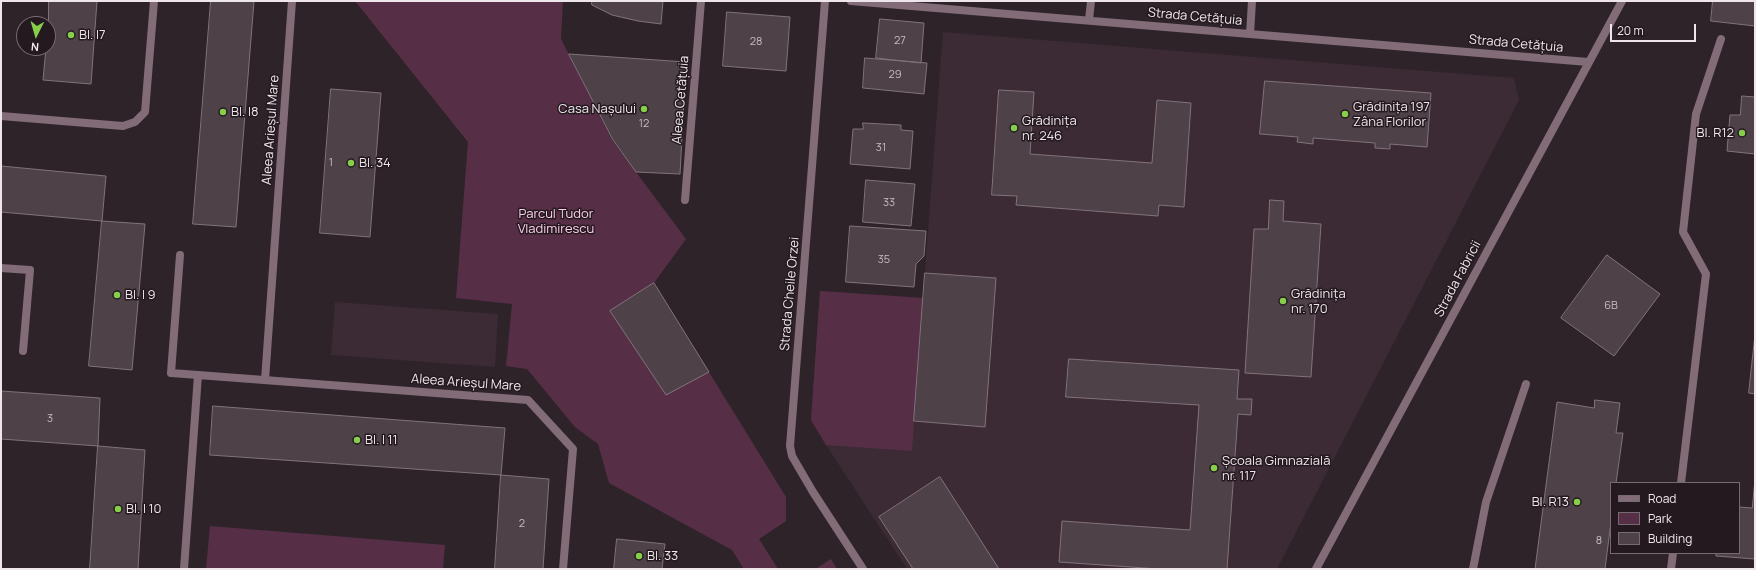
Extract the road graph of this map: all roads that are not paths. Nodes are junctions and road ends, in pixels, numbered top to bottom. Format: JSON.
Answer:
{"nodes":[{"id":1,"x":154,"y":1,"type":"edge"},
{"id":2,"x":292,"y":1,"type":"edge"},
{"id":3,"x":701,"y":1,"type":"edge"},
{"id":4,"x":825,"y":1,"type":"edge"},
{"id":5,"x":851,"y":1,"type":"edge"},
{"id":6,"x":1091,"y":1,"type":"edge"},
{"id":7,"x":1252,"y":1,"type":"edge"},
{"id":8,"x":1622,"y":1,"type":"edge"},
{"id":9,"x":1089,"y":20,"type":"junction"},
{"id":10,"x":1250,"y":34,"type":"junction"},
{"id":11,"x":1721,"y":39,"type":"dead end"},
{"id":12,"x":1588,"y":62,"type":"junction"},
{"id":13,"x":1,"y":116,"type":"edge"},
{"id":14,"x":685,"y":200,"type":"dead end"},
{"id":15,"x":180,"y":255,"type":"dead end"},
{"id":16,"x":1,"y":268,"type":"edge"},
{"id":17,"x":24,"y":351,"type":"dead end"},
{"id":18,"x":198,"y":375,"type":"junction"},
{"id":19,"x":265,"y":380,"type":"junction"},
{"id":20,"x":1526,"y":384,"type":"dead end"},
{"id":21,"x":1681,"y":482,"type":"edge"},
{"id":22,"x":1673,"y":554,"type":"edge"},
{"id":23,"x":184,"y":569,"type":"edge"},
{"id":24,"x":564,"y":569,"type":"edge"},
{"id":25,"x":863,"y":569,"type":"edge"},
{"id":26,"x":1316,"y":569,"type":"edge"},
{"id":27,"x":1472,"y":569,"type":"edge"},
{"id":28,"x":1671,"y":569,"type":"edge"}],
"edges":[{"from":1,"to":13,"type":"street"},
{"from":2,"to":19,"type":"street","name":"Aleea Arieșul Mare"},
{"from":3,"to":14,"type":"street","name":"Aleea Cetățuia"},
{"from":4,"to":25,"type":"street","name":"Strada Cheile Orzei"},
{"from":5,"to":9,"type":"street","name":"Strada Cetățuia"},
{"from":6,"to":9,"type":"street"},
{"from":7,"to":10,"type":"street","name":"Strada Cetățuia"},
{"from":8,"to":12,"type":"street","name":"Strada Fabricii"},
{"from":9,"to":10,"type":"street","name":"Strada Cetățuia"},
{"from":10,"to":12,"type":"street","name":"Strada Cetățuia"},
{"from":11,"to":21,"type":"street"},
{"from":12,"to":26,"type":"street","name":"Strada Fabricii"},
{"from":15,"to":18,"type":"street","name":"Aleea Arieșul Mare"},
{"from":16,"to":17,"type":"street"},
{"from":18,"to":19,"type":"street","name":"Aleea Arieșul Mare"},
{"from":18,"to":23,"type":"street"},
{"from":19,"to":24,"type":"street","name":"Aleea Arieșul Mare"},
{"from":20,"to":27,"type":"street"},
{"from":22,"to":28,"type":"street"}]}
